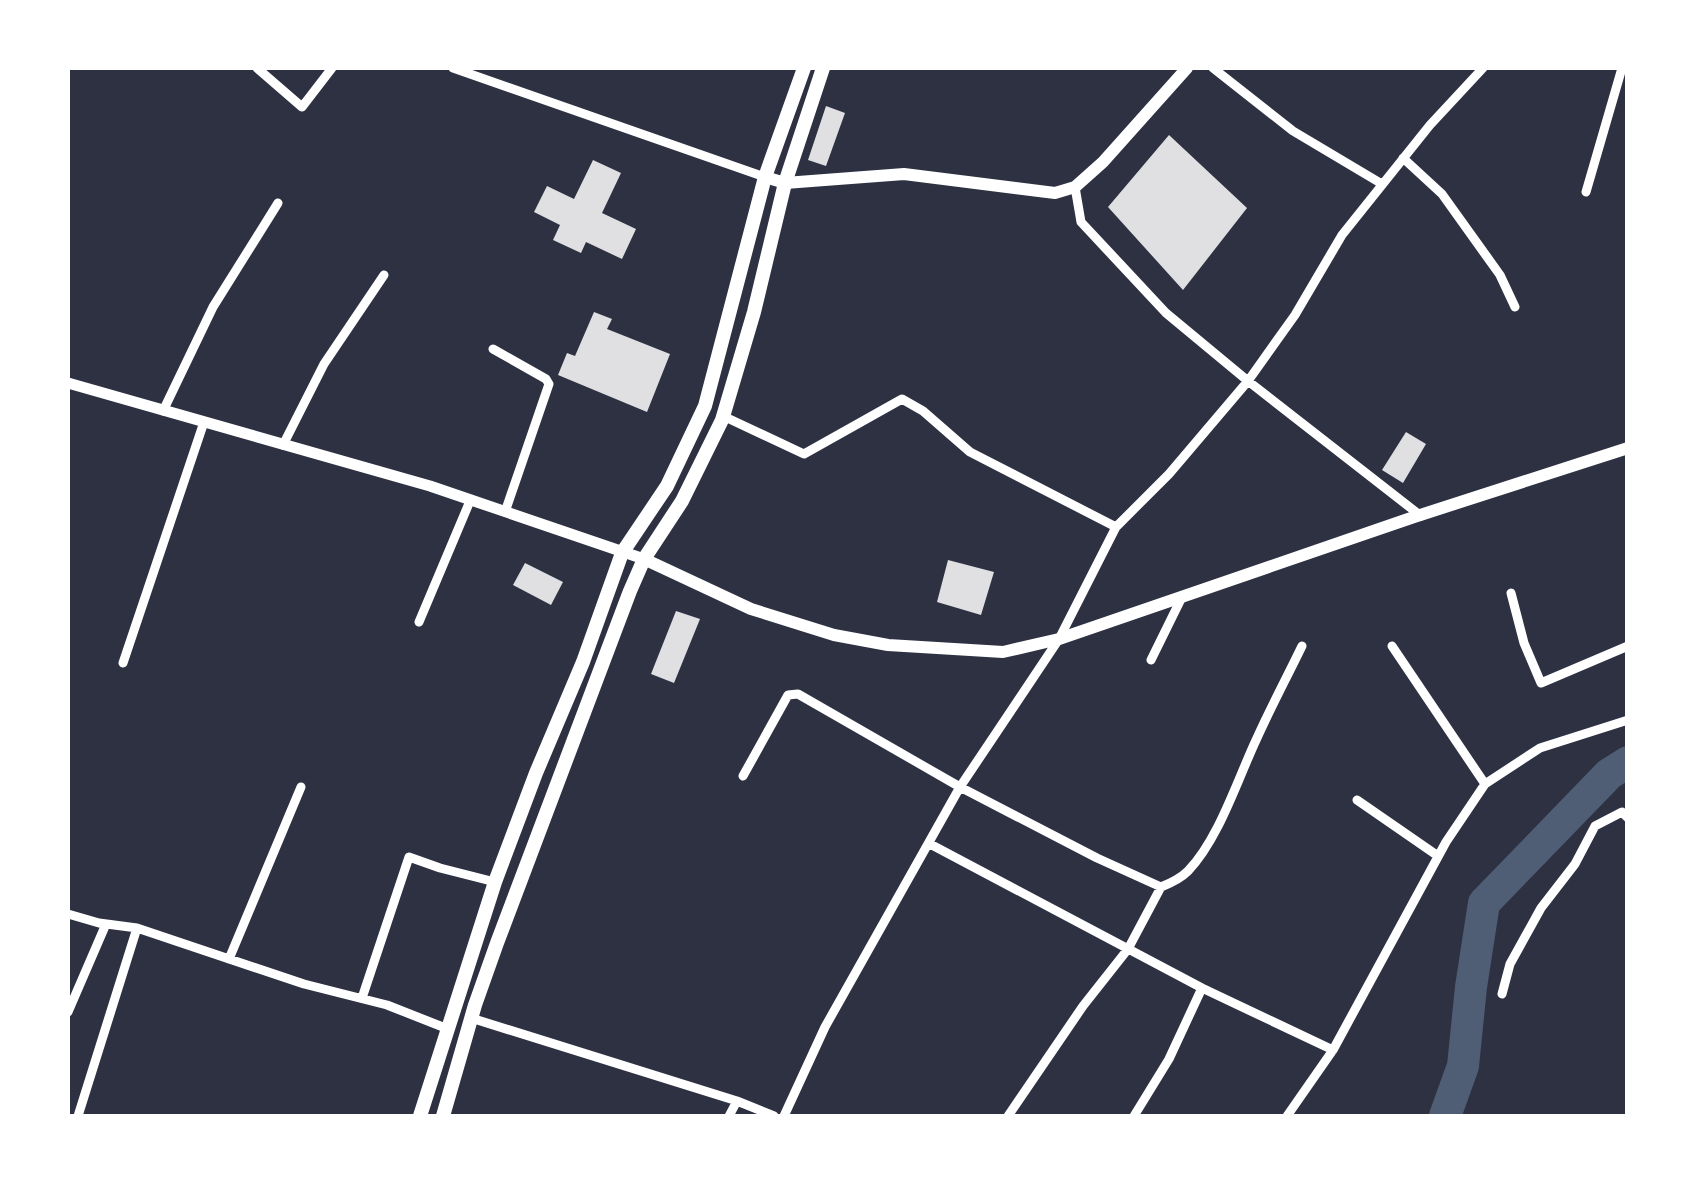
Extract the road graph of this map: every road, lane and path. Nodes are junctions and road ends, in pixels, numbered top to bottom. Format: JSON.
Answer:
{"nodes":[{"id":1,"x":257,"y":68,"type":"edge"},
{"id":2,"x":332,"y":68,"type":"edge"},
{"id":3,"x":454,"y":68,"type":"edge"},
{"id":4,"x":804,"y":68,"type":"edge"},
{"id":5,"x":823,"y":68,"type":"edge"},
{"id":6,"x":1187,"y":68,"type":"edge"},
{"id":7,"x":1213,"y":68,"type":"edge"},
{"id":8,"x":1482,"y":68,"type":"edge"},
{"id":9,"x":1622,"y":68,"type":"edge"},
{"id":10,"x":1623,"y":82,"type":"edge"},
{"id":11,"x":1403,"y":158,"type":"junction"},
{"id":12,"x":765,"y":177,"type":"junction"},
{"id":13,"x":785,"y":183,"type":"junction"},
{"id":14,"x":1382,"y":184,"type":"junction"},
{"id":15,"x":1075,"y":187,"type":"junction"},
{"id":16,"x":1586,"y":192,"type":"dead end"},
{"id":17,"x":278,"y":203,"type":"dead end"},
{"id":18,"x":384,"y":275,"type":"dead end"},
{"id":19,"x":1515,"y":307,"type":"dead end"},
{"id":20,"x":494,"y":350,"type":"dead end"},
{"id":21,"x":1248,"y":381,"type":"junction"},
{"id":22,"x":68,"y":383,"type":"edge"},
{"id":23,"x":163,"y":411,"type":"junction"},
{"id":24,"x":723,"y":416,"type":"junction"},
{"id":25,"x":204,"y":422,"type":"junction"},
{"id":26,"x":282,"y":444,"type":"junction"},
{"id":27,"x":1628,"y":448,"type":"edge"},
{"id":28,"x":470,"y":501,"type":"junction"},
{"id":29,"x":505,"y":512,"type":"junction"},
{"id":30,"x":1421,"y":516,"type":"junction"},
{"id":31,"x":1116,"y":527,"type":"junction"},
{"id":32,"x":622,"y":552,"type":"junction"},
{"id":33,"x":644,"y":559,"type":"junction"},
{"id":34,"x":1512,"y":592,"type":"dead end"},
{"id":35,"x":1182,"y":597,"type":"junction"},
{"id":36,"x":419,"y":622,"type":"dead end"},
{"id":37,"x":1059,"y":640,"type":"junction"},
{"id":38,"x":1302,"y":646,"type":"dead end"},
{"id":39,"x":1392,"y":646,"type":"dead end"},
{"id":40,"x":1628,"y":646,"type":"edge"},
{"id":41,"x":1151,"y":660,"type":"dead end"},
{"id":42,"x":122,"y":663,"type":"dead end"},
{"id":43,"x":1628,"y":720,"type":"edge"},
{"id":44,"x":743,"y":776,"type":"dead end"},
{"id":45,"x":1485,"y":784,"type":"junction"},
{"id":46,"x":301,"y":787,"type":"dead end"},
{"id":47,"x":960,"y":787,"type":"junction"},
{"id":48,"x":1356,"y":800,"type":"dead end"},
{"id":49,"x":1628,"y":818,"type":"edge"},
{"id":50,"x":930,"y":844,"type":"junction"},
{"id":51,"x":1438,"y":856,"type":"junction"},
{"id":52,"x":495,"y":882,"type":"junction"},
{"id":53,"x":1161,"y":887,"type":"junction"},
{"id":54,"x":68,"y":914,"type":"edge"},
{"id":55,"x":106,"y":924,"type":"junction"},
{"id":56,"x":137,"y":928,"type":"junction"},
{"id":57,"x":1128,"y":950,"type":"junction"},
{"id":58,"x":229,"y":959,"type":"junction"},
{"id":59,"x":1202,"y":988,"type":"junction"},
{"id":60,"x":1502,"y":994,"type":"dead end"},
{"id":61,"x":362,"y":998,"type":"junction"},
{"id":62,"x":68,"y":1012,"type":"edge"},
{"id":63,"x":471,"y":1018,"type":"junction"},
{"id":64,"x":448,"y":1029,"type":"junction"},
{"id":65,"x":1333,"y":1050,"type":"junction"},
{"id":66,"x":737,"y":1102,"type":"junction"},
{"id":67,"x":78,"y":1116,"type":"edge"},
{"id":68,"x":420,"y":1116,"type":"edge"},
{"id":69,"x":442,"y":1116,"type":"edge"},
{"id":70,"x":729,"y":1116,"type":"edge"},
{"id":71,"x":774,"y":1116,"type":"edge"},
{"id":72,"x":784,"y":1116,"type":"edge"},
{"id":73,"x":1008,"y":1116,"type":"edge"},
{"id":74,"x":1134,"y":1116,"type":"edge"},
{"id":75,"x":1287,"y":1116,"type":"edge"}],
"edges":[{"from":1,"to":2,"type":"street"},
{"from":3,"to":12,"type":"street"},
{"from":4,"to":12,"type":"main road"},
{"from":5,"to":13,"type":"main road"},
{"from":6,"to":15,"type":"main road"},
{"from":7,"to":14,"type":"street"},
{"from":8,"to":11,"type":"street"},
{"from":9,"to":10,"type":"street"},
{"from":10,"to":16,"type":"street"},
{"from":11,"to":14,"type":"street"},
{"from":11,"to":19,"type":"street"},
{"from":12,"to":13,"type":"main road"},
{"from":12,"to":32,"type":"main road"},
{"from":13,"to":15,"type":"main road"},
{"from":13,"to":24,"type":"main road"},
{"from":14,"to":21,"type":"street"},
{"from":15,"to":21,"type":"street"},
{"from":17,"to":23,"type":"street"},
{"from":18,"to":26,"type":"street"},
{"from":20,"to":29,"type":"street"},
{"from":21,"to":30,"type":"street"},
{"from":21,"to":31,"type":"street"},
{"from":22,"to":23,"type":"street"},
{"from":23,"to":25,"type":"street"},
{"from":24,"to":31,"type":"street"},
{"from":24,"to":33,"type":"main road"},
{"from":25,"to":26,"type":"street"},
{"from":25,"to":42,"type":"street"},
{"from":26,"to":28,"type":"street"},
{"from":27,"to":30,"type":"main road"},
{"from":28,"to":29,"type":"street"},
{"from":28,"to":36,"type":"street"},
{"from":29,"to":32,"type":"street"},
{"from":30,"to":35,"type":"main road"},
{"from":31,"to":37,"type":"street"},
{"from":32,"to":33,"type":"street"},
{"from":32,"to":52,"type":"main road"},
{"from":33,"to":37,"type":"main road"},
{"from":33,"to":63,"type":"main road"},
{"from":34,"to":40,"type":"street"},
{"from":35,"to":37,"type":"main road"},
{"from":35,"to":41,"type":"street"},
{"from":37,"to":47,"type":"street"},
{"from":38,"to":53,"type":"street"},
{"from":39,"to":45,"type":"street"},
{"from":43,"to":45,"type":"street"},
{"from":44,"to":47,"type":"street"},
{"from":45,"to":51,"type":"street"},
{"from":46,"to":58,"type":"street"},
{"from":47,"to":50,"type":"street"},
{"from":47,"to":53,"type":"street"},
{"from":48,"to":51,"type":"street"},
{"from":49,"to":60,"type":"street"},
{"from":50,"to":57,"type":"street"},
{"from":50,"to":72,"type":"street"},
{"from":51,"to":65,"type":"street"},
{"from":52,"to":61,"type":"street"},
{"from":52,"to":64,"type":"main road"},
{"from":53,"to":57,"type":"street"},
{"from":54,"to":55,"type":"street"},
{"from":55,"to":56,"type":"street"},
{"from":55,"to":62,"type":"street"},
{"from":56,"to":58,"type":"street"},
{"from":56,"to":67,"type":"street"},
{"from":57,"to":59,"type":"street"},
{"from":57,"to":73,"type":"street"},
{"from":58,"to":61,"type":"street"},
{"from":59,"to":65,"type":"street"},
{"from":59,"to":74,"type":"street"},
{"from":61,"to":64,"type":"street"},
{"from":63,"to":66,"type":"street"},
{"from":63,"to":69,"type":"main road"},
{"from":64,"to":68,"type":"main road"},
{"from":65,"to":75,"type":"street"},
{"from":66,"to":70,"type":"street"},
{"from":66,"to":71,"type":"street"}]}
